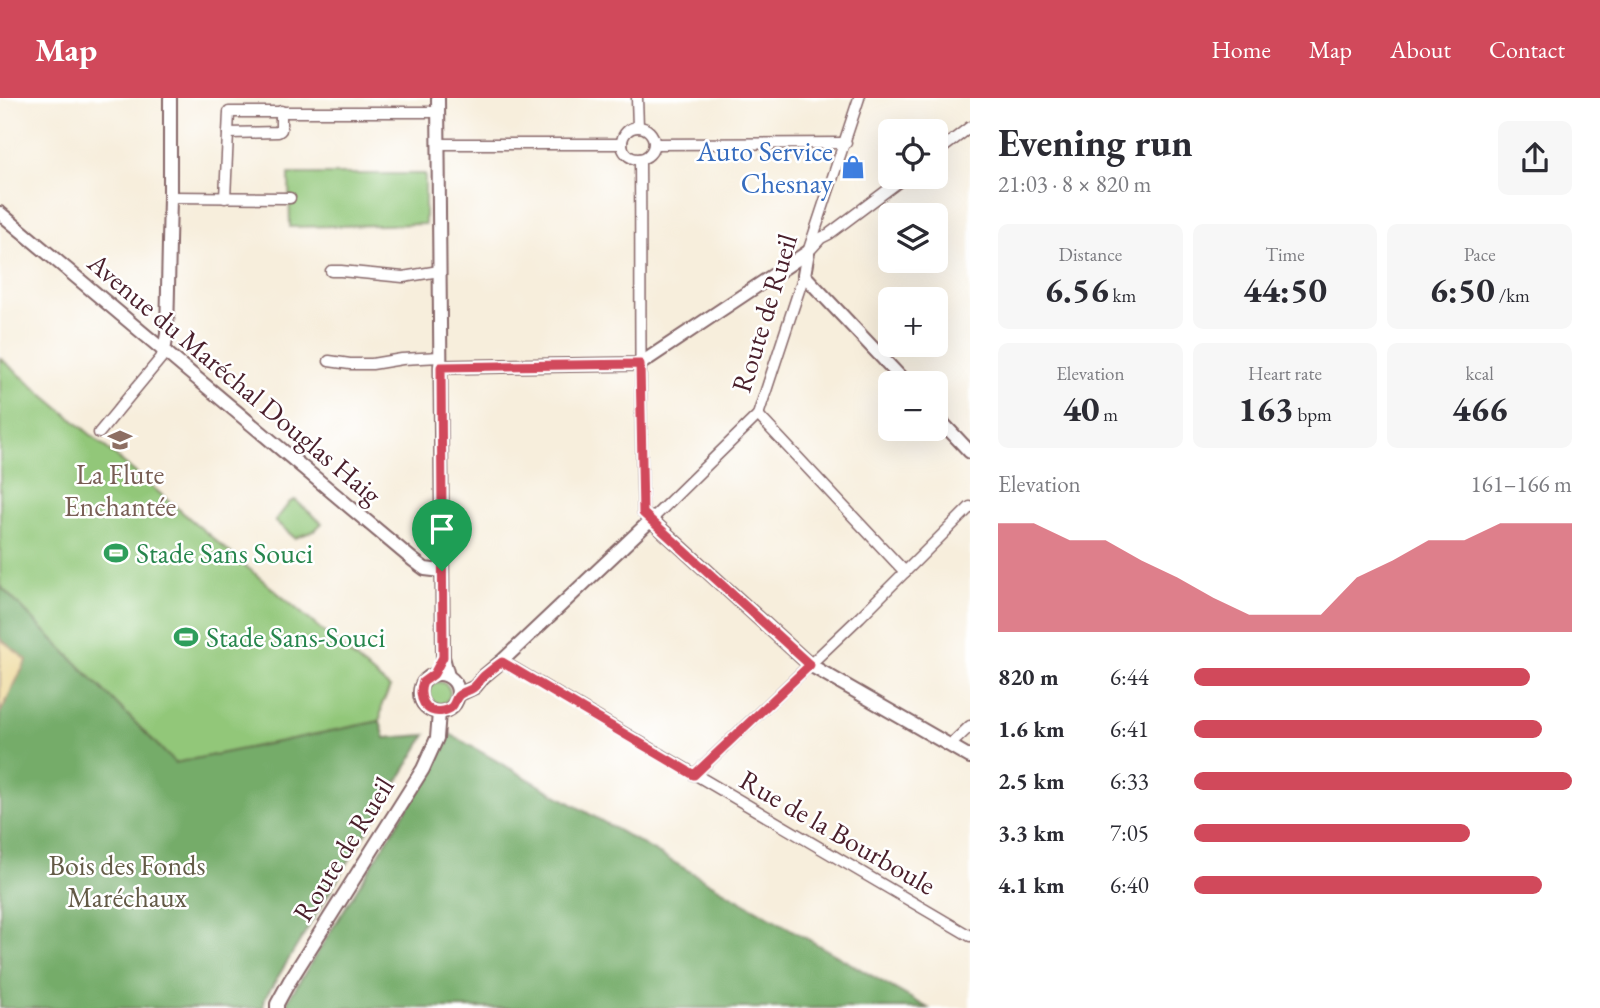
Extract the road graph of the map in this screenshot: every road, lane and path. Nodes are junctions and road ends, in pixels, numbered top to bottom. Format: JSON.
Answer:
{"nodes":[{"id":1,"x":170,"y":98,"type":"edge"},
{"id":2,"x":438,"y":98,"type":"edge"},
{"id":3,"x":638,"y":98,"type":"edge"},
{"id":4,"x":859,"y":98,"type":"edge"},
{"id":5,"x":281,"y":111,"type":"junction"},
{"id":6,"x":439,"y":112,"type":"junction"},
{"id":7,"x":638,"y":127,"type":"junction"},
{"id":8,"x":970,"y":127,"type":"edge"},
{"id":9,"x":228,"y":133,"type":"junction"},
{"id":10,"x":846,"y":143,"type":"junction"},
{"id":11,"x":439,"y":144,"type":"junction"},
{"id":12,"x":622,"y":144,"type":"junction"},
{"id":13,"x":654,"y":144,"type":"junction"},
{"id":14,"x":948,"y":144,"type":"edge"},
{"id":15,"x":640,"y":159,"type":"junction"},
{"id":16,"x":889,"y":189,"type":"edge"},
{"id":17,"x":170,"y":197,"type":"junction"},
{"id":18,"x":225,"y":198,"type":"junction"},
{"id":19,"x":290,"y":198,"type":"dead end"},
{"id":20,"x":0,"y":213,"type":"edge"},
{"id":21,"x":805,"y":262,"type":"junction"},
{"id":22,"x":331,"y":271,"type":"dead end"},
{"id":23,"x":439,"y":271,"type":"junction"},
{"id":24,"x":164,"y":351,"type":"junction"},
{"id":25,"x":329,"y":362,"type":"dead end"},
{"id":26,"x":441,"y":362,"type":"junction"},
{"id":27,"x":640,"y":364,"type":"junction"},
{"id":28,"x":895,"y":371,"type":"edge"},
{"id":29,"x":758,"y":415,"type":"junction"},
{"id":30,"x":948,"y":429,"type":"edge"},
{"id":31,"x":99,"y":433,"type":"dead end"},
{"id":32,"x":970,"y":452,"type":"edge"},
{"id":33,"x":970,"y":507,"type":"edge"},
{"id":34,"x":651,"y":520,"type":"junction"},
{"id":35,"x":442,"y":571,"type":"junction"},
{"id":36,"x":905,"y":572,"type":"junction"},
{"id":37,"x":443,"y":657,"type":"junction"},
{"id":38,"x":502,"y":662,"type":"junction"},
{"id":39,"x":810,"y":665,"type":"junction"},
{"id":40,"x":434,"y":674,"type":"junction"},
{"id":41,"x":451,"y":678,"type":"junction"},
{"id":42,"x":479,"y":681,"type":"junction"},
{"id":43,"x":458,"y":695,"type":"junction"},
{"id":44,"x":439,"y":712,"type":"junction"},
{"id":45,"x":970,"y":726,"type":"edge"},
{"id":46,"x":950,"y":745,"type":"junction"},
{"id":47,"x":970,"y":757,"type":"edge"},
{"id":48,"x":694,"y":775,"type":"junction"},
{"id":49,"x":970,"y":936,"type":"edge"},
{"id":50,"x":277,"y":1008,"type":"edge"}],
"edges":[{"from":1,"to":17,"type":"street"},
{"from":2,"to":6,"type":"street"},
{"from":3,"to":7,"type":"street"},
{"from":4,"to":10,"type":"street","name":"Route de Rueil"},
{"from":5,"to":6,"type":"street"},
{"from":5,"to":9,"type":"street"},
{"from":5,"to":9,"type":"street"},
{"from":6,"to":11,"type":"street"},
{"from":7,"to":12,"type":"street"},
{"from":7,"to":13,"type":"street"},
{"from":8,"to":14,"type":"street"},
{"from":9,"to":18,"type":"street"},
{"from":10,"to":13,"type":"street"},
{"from":10,"to":21,"type":"street","name":"Route de Rueil"},
{"from":11,"to":12,"type":"street"},
{"from":11,"to":23,"type":"street"},
{"from":12,"to":15,"type":"street"},
{"from":13,"to":15,"type":"street"},
{"from":15,"to":27,"type":"street"},
{"from":16,"to":21,"type":"street"},
{"from":17,"to":18,"type":"street"},
{"from":17,"to":24,"type":"street"},
{"from":18,"to":19,"type":"street"},
{"from":20,"to":24,"type":"street","name":"Avenue du Maréchal Douglas Haig"},
{"from":21,"to":27,"type":"street"},
{"from":21,"to":28,"type":"street"},
{"from":21,"to":29,"type":"street","name":"Route de Rueil"},
{"from":22,"to":23,"type":"street"},
{"from":23,"to":26,"type":"street"},
{"from":24,"to":31,"type":"street"},
{"from":24,"to":35,"type":"street","name":"Avenue du Maréchal Douglas Haig"},
{"from":25,"to":26,"type":"street"},
{"from":26,"to":27,"type":"street"},
{"from":26,"to":35,"type":"street"},
{"from":27,"to":34,"type":"street"},
{"from":29,"to":34,"type":"street","name":"Route de Rueil"},
{"from":29,"to":36,"type":"street"},
{"from":30,"to":32,"type":"street"},
{"from":33,"to":36,"type":"street"},
{"from":34,"to":38,"type":"street","name":"Route de Rueil"},
{"from":34,"to":39,"type":"street"},
{"from":35,"to":37,"type":"street"},
{"from":36,"to":39,"type":"street"},
{"from":37,"to":40,"type":"street"},
{"from":37,"to":41,"type":"street"},
{"from":38,"to":42,"type":"street","name":"Route de Rueil"},
{"from":38,"to":48,"type":"street","name":"Rue de la Bourboule"},
{"from":39,"to":46,"type":"street"},
{"from":39,"to":48,"type":"street"},
{"from":40,"to":41,"type":"street"},
{"from":40,"to":44,"type":"street"},
{"from":41,"to":42,"type":"street"},
{"from":41,"to":43,"type":"street"},
{"from":42,"to":43,"type":"street","name":"Route de Rueil"},
{"from":43,"to":44,"type":"street"},
{"from":44,"to":50,"type":"street","name":"Route de Rueil"},
{"from":45,"to":46,"type":"street"},
{"from":46,"to":47,"type":"street"},
{"from":48,"to":49,"type":"street","name":"Rue de la Bourboule"}]}
